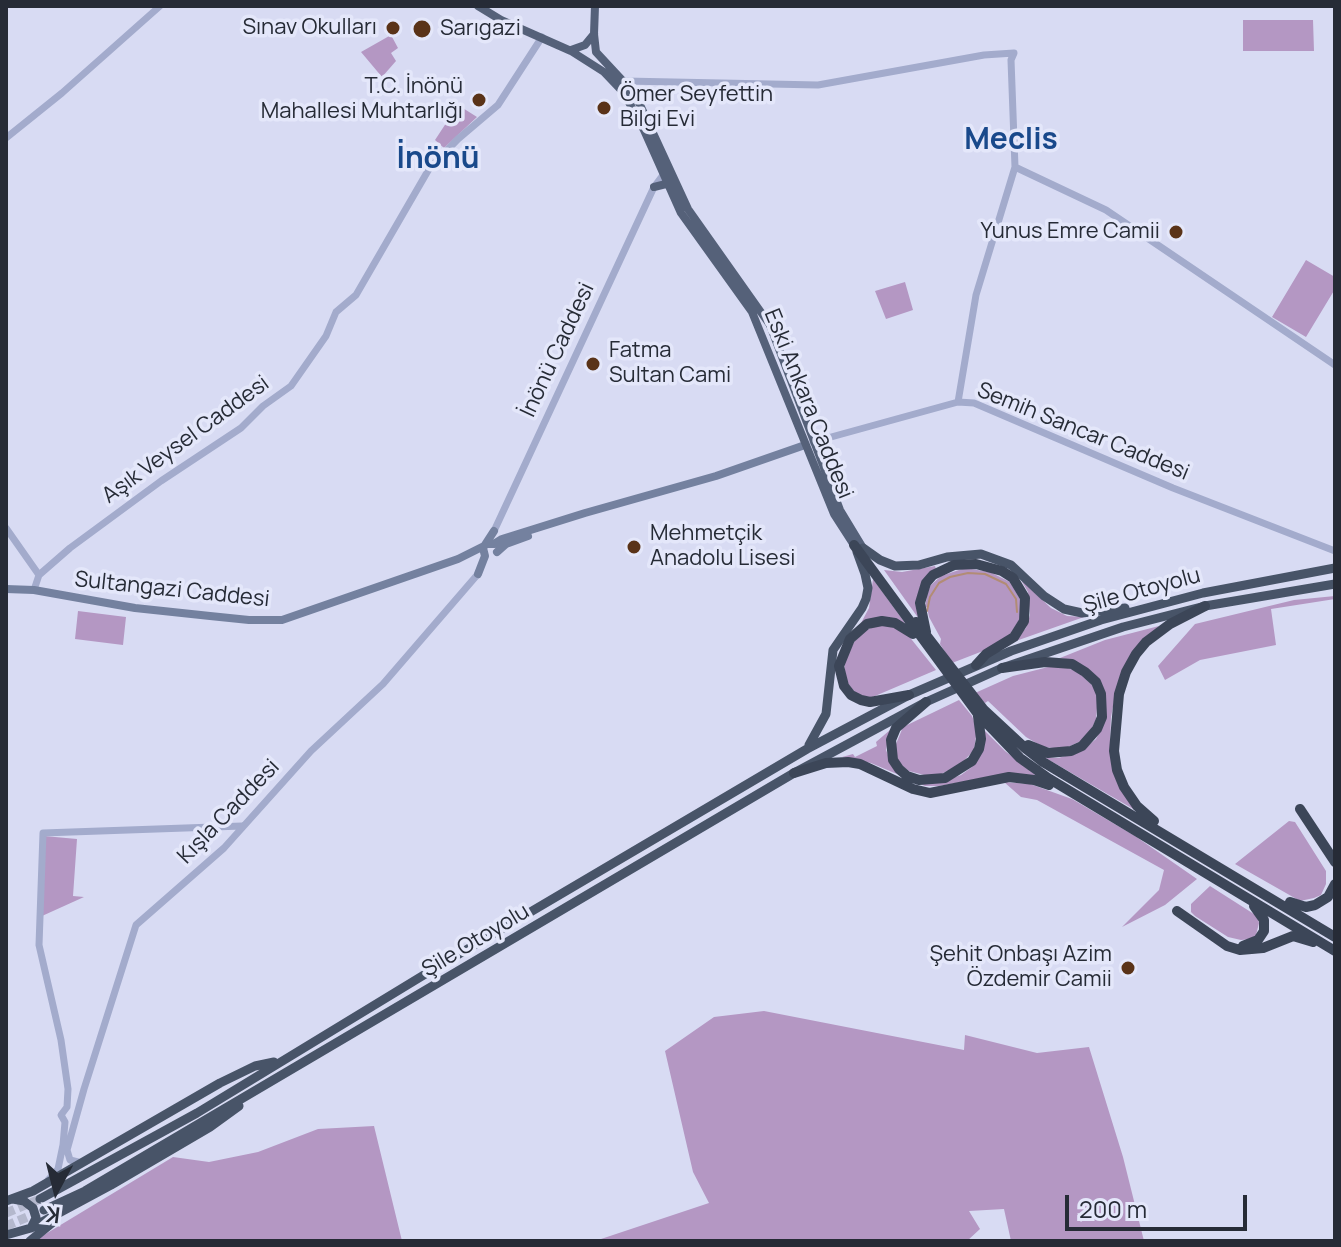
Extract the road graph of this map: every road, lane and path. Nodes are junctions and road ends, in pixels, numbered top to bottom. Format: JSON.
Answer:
{"nodes":[{"id":1,"x":160,"y":6,"type":"edge"},
{"id":2,"x":478,"y":6,"type":"edge"},
{"id":3,"x":595,"y":6,"type":"edge"},
{"id":4,"x":594,"y":34,"type":"junction"},
{"id":5,"x":542,"y":37,"type":"junction"},
{"id":6,"x":571,"y":51,"type":"junction"},
{"id":7,"x":625,"y":81,"type":"junction"},
{"id":8,"x":6,"y":138,"type":"edge"},
{"id":9,"x":1015,"y":167,"type":"junction"},
{"id":10,"x":665,"y":179,"type":"junction"},
{"id":11,"x":654,"y":187,"type":"joint"},
{"id":12,"x":709,"y":239,"type":"junction"},
{"id":13,"x":1335,"y":365,"type":"edge"},
{"id":14,"x":958,"y":402,"type":"junction"},
{"id":15,"x":809,"y":444,"type":"junction"},
{"id":16,"x":6,"y":528,"type":"edge"},
{"id":17,"x":494,"y":531,"type":"joint"},
{"id":18,"x":859,"y":547,"type":"junction"},
{"id":19,"x":490,"y":549,"type":"junction"},
{"id":20,"x":1335,"y":551,"type":"edge"},
{"id":21,"x":1335,"y":565,"type":"edge"},
{"id":22,"x":478,"y":574,"type":"joint"},
{"id":23,"x":39,"y":575,"type":"junction"},
{"id":24,"x":1335,"y":584,"type":"edge"},
{"id":25,"x":6,"y":589,"type":"edge"},
{"id":26,"x":34,"y":590,"type":"junction"},
{"id":27,"x":1205,"y":606,"type":"junction"},
{"id":28,"x":1145,"y":607,"type":"junction"},
{"id":29,"x":924,"y":638,"type":"junction"},
{"id":30,"x":976,"y":665,"type":"junction"},
{"id":31,"x":1002,"y":668,"type":"junction"},
{"id":32,"x":909,"y":695,"type":"junction"},
{"id":33,"x":926,"y":702,"type":"junction"},
{"id":34,"x":978,"y":714,"type":"junction"},
{"id":35,"x":1001,"y":727,"type":"junction"},
{"id":36,"x":807,"y":749,"type":"junction"},
{"id":37,"x":794,"y":773,"type":"junction"},
{"id":38,"x":1083,"y":800,"type":"junction"},
{"id":39,"x":1300,"y":809,"type":"dead end"},
{"id":40,"x":242,"y":826,"type":"junction"},
{"id":41,"x":1180,"y":843,"type":"junction"},
{"id":42,"x":1335,"y":862,"type":"edge"},
{"id":43,"x":1241,"y":879,"type":"junction"},
{"id":44,"x":1335,"y":884,"type":"edge"},
{"id":45,"x":1231,"y":887,"type":"junction"},
{"id":46,"x":1177,"y":911,"type":"dead end"},
{"id":47,"x":1335,"y":937,"type":"edge"},
{"id":48,"x":1227,"y":946,"type":"junction"},
{"id":49,"x":1335,"y":953,"type":"edge"},
{"id":50,"x":285,"y":1059,"type":"junction"},
{"id":51,"x":284,"y":1073,"type":"junction"},
{"id":52,"x":68,"y":1089,"type":"junction"},
{"id":53,"x":84,"y":1089,"type":"junction"},
{"id":54,"x":67,"y":1107,"type":"junction"},
{"id":55,"x":76,"y":1117,"type":"junction"},
{"id":56,"x":65,"y":1122,"type":"junction"},
{"id":57,"x":83,"y":1163,"type":"junction"},
{"id":58,"x":44,"y":1184,"type":"junction"},
{"id":59,"x":40,"y":1199,"type":"tunnel mouth"},
{"id":60,"x":9,"y":1200,"type":"edge"},
{"id":61,"x":77,"y":1204,"type":"junction"},
{"id":62,"x":44,"y":1210,"type":"tunnel mouth"},
{"id":63,"x":31,"y":1228,"type":"junction"},
{"id":64,"x":6,"y":1235,"type":"edge"},
{"id":65,"x":27,"y":1241,"type":"edge"}],
"edges":[{"from":1,"to":8,"type":"street"},
{"from":2,"to":5,"type":"main road","name":"Eski Ankara Caddesi"},
{"from":3,"to":4,"type":"main road"},
{"from":4,"to":6,"type":"main road"},
{"from":4,"to":7,"type":"main road","name":"Eski Ankara Caddesi"},
{"from":5,"to":6,"type":"main road","name":"Eski Ankara Caddesi"},
{"from":5,"to":23,"type":"street","name":"Aşık Veysel Caddesi"},
{"from":6,"to":10,"type":"main road","name":"Eski Ankara Caddesi"},
{"from":7,"to":9,"type":"street"},
{"from":7,"to":12,"type":"main road","name":"Eski Ankara Caddesi"},
{"from":9,"to":13,"type":"street"},
{"from":9,"to":14,"type":"street"},
{"from":10,"to":11,"type":"main road"},
{"from":10,"to":12,"type":"main road"},
{"from":10,"to":15,"type":"main road","name":"Eski Ankara Caddesi"},
{"from":11,"to":17,"type":"street","name":"İnönü Caddesi"},
{"from":12,"to":15,"type":"main road","name":"Eski Ankara Caddesi"},
{"from":14,"to":15,"type":"street","name":"Semih Sancar Caddesi"},
{"from":14,"to":20,"type":"street","name":"Semih Sancar Caddesi"},
{"from":15,"to":18,"type":"main road","name":"Eski Ankara Caddesi"},
{"from":15,"to":19,"type":"main road","name":"Sultangazi Caddesi"},
{"from":16,"to":23,"type":"street"},
{"from":17,"to":19,"type":"main road"},
{"from":18,"to":28,"type":"highway"},
{"from":18,"to":29,"type":"highway"},
{"from":18,"to":36,"type":"highway"},
{"from":19,"to":22,"type":"main road","name":"Kışla Caddesi"},
{"from":19,"to":26,"type":"main road","name":"Sultangazi Caddesi"},
{"from":21,"to":28,"type":"highway","name":"Şile Otoyolu"},
{"from":22,"to":40,"type":"street","name":"Kışla Caddesi"},
{"from":23,"to":26,"type":"street"},
{"from":24,"to":27,"type":"highway","name":"Şile Otoyolu"},
{"from":25,"to":26,"type":"main road","name":"Sultangazi Caddesi"},
{"from":27,"to":31,"type":"highway","name":"Şile Otoyolu"},
{"from":27,"to":41,"type":"highway"},
{"from":28,"to":30,"type":"highway","name":"Şile Otoyolu"},
{"from":29,"to":30,"type":"highway"},
{"from":29,"to":32,"type":"highway"},
{"from":29,"to":34,"type":"highway"},
{"from":29,"to":35,"type":"highway"},
{"from":30,"to":32,"type":"highway","name":"Şile Otoyolu"},
{"from":31,"to":33,"type":"highway","name":"Şile Otoyolu"},
{"from":31,"to":35,"type":"highway"},
{"from":32,"to":36,"type":"highway","name":"Şile Otoyolu"},
{"from":33,"to":34,"type":"highway"},
{"from":33,"to":37,"type":"highway","name":"Şile Otoyolu"},
{"from":34,"to":38,"type":"highway"},
{"from":35,"to":41,"type":"highway"},
{"from":36,"to":50,"type":"highway","name":"Şile Otoyolu"},
{"from":37,"to":38,"type":"highway"},
{"from":37,"to":51,"type":"highway","name":"Şile Otoyolu"},
{"from":38,"to":45,"type":"highway"},
{"from":39,"to":42,"type":"highway"},
{"from":40,"to":52,"type":"street"},
{"from":40,"to":53,"type":"street","name":"Kışla Caddesi"},
{"from":41,"to":43,"type":"highway"},
{"from":43,"to":44,"type":"highway"},
{"from":43,"to":47,"type":"highway"},
{"from":45,"to":48,"type":"highway"},
{"from":45,"to":49,"type":"highway"},
{"from":46,"to":48,"type":"highway"},
{"from":48,"to":49,"type":"highway"},
{"from":50,"to":57,"type":"highway"},
{"from":50,"to":59,"type":"highway","name":"Şile Otoyolu"},
{"from":51,"to":61,"type":"highway"},
{"from":51,"to":62,"type":"highway","name":"Şile Otoyolu"},
{"from":52,"to":53,"type":"street"},
{"from":52,"to":54,"type":"street"},
{"from":53,"to":55,"type":"street","name":"Kışla Caddesi"},
{"from":54,"to":55,"type":"street"},
{"from":54,"to":56,"type":"street"},
{"from":55,"to":56,"type":"street"},
{"from":55,"to":57,"type":"street","name":"Kışla Caddesi"},
{"from":56,"to":58,"type":"street"},
{"from":57,"to":58,"type":"highway"},
{"from":58,"to":60,"type":"highway"},
{"from":60,"to":63,"type":"highway"},
{"from":61,"to":63,"type":"highway"},
{"from":61,"to":65,"type":"highway"},
{"from":63,"to":64,"type":"highway"},
{"from":63,"to":65,"type":"highway"}]}
